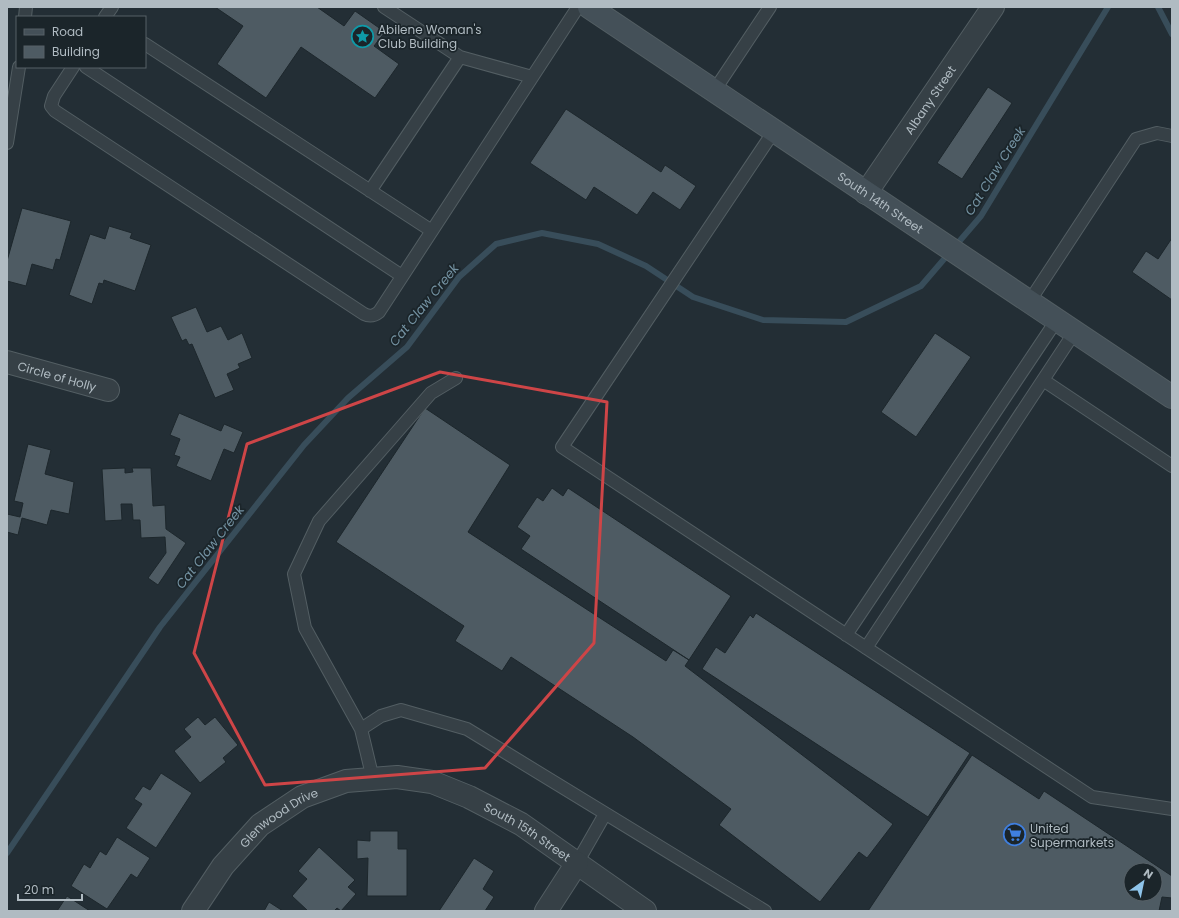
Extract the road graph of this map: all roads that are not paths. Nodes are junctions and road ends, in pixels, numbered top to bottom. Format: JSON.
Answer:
{"nodes":[{"id":1,"x":112,"y":7,"type":"edge"},
{"id":2,"x":384,"y":7,"type":"edge"},
{"id":3,"x":578,"y":7,"type":"edge"},
{"id":4,"x":589,"y":7,"type":"edge"},
{"id":5,"x":770,"y":7,"type":"edge"},
{"id":6,"x":993,"y":7,"type":"edge"},
{"id":7,"x":106,"y":16,"type":"edge"},
{"id":8,"x":146,"y":45,"type":"edge"},
{"id":9,"x":460,"y":57,"type":"junction"},
{"id":10,"x":19,"y":68,"type":"edge"},
{"id":11,"x":72,"y":68,"type":"edge"},
{"id":12,"x":88,"y":68,"type":"edge"},
{"id":13,"x":532,"y":77,"type":"junction"},
{"id":14,"x":714,"y":91,"type":"junction"},
{"id":15,"x":774,"y":131,"type":"junction"},
{"id":16,"x":1172,"y":136,"type":"edge"},
{"id":17,"x":7,"y":143,"type":"edge"},
{"id":18,"x":370,"y":191,"type":"junction"},
{"id":19,"x":866,"y":193,"type":"junction"},
{"id":20,"x":432,"y":232,"type":"junction"},
{"id":21,"x":402,"y":276,"type":"junction"},
{"id":22,"x":1029,"y":302,"type":"junction"},
{"id":23,"x":1065,"y":327,"type":"junction"},
{"id":24,"x":7,"y":362,"type":"edge"},
{"id":25,"x":456,"y":378,"type":"dead end"},
{"id":26,"x":1043,"y":380,"type":"junction"},
{"id":27,"x":108,"y":390,"type":"dead end"},
{"id":28,"x":1172,"y":397,"type":"edge"},
{"id":29,"x":1172,"y":466,"type":"edge"},
{"id":30,"x":846,"y":635,"type":"junction"},
{"id":31,"x":866,"y":648,"type":"junction"},
{"id":32,"x":361,"y":729,"type":"junction"},
{"id":33,"x":397,"y":777,"type":"joint"},
{"id":34,"x":373,"y":779,"type":"junction"},
{"id":35,"x":1172,"y":809,"type":"edge"},
{"id":36,"x":605,"y":814,"type":"junction"},
{"id":37,"x":577,"y":863,"type":"junction"},
{"id":38,"x":193,"y":911,"type":"edge"},
{"id":39,"x":546,"y":911,"type":"edge"},
{"id":40,"x":645,"y":911,"type":"edge"},
{"id":41,"x":765,"y":911,"type":"edge"}],
"edges":[{"from":1,"to":7,"type":"lane"},
{"from":2,"to":9,"type":"lane"},
{"from":3,"to":13,"type":"lane"},
{"from":4,"to":14,"type":"main road","name":"South 14th Street"},
{"from":5,"to":14,"type":"lane"},
{"from":6,"to":19,"type":"street","name":"Albany Street"},
{"from":8,"to":18,"type":"lane"},
{"from":9,"to":13,"type":"lane"},
{"from":9,"to":18,"type":"lane"},
{"from":10,"to":17,"type":"lane"},
{"from":11,"to":21,"type":"lane"},
{"from":12,"to":21,"type":"lane"},
{"from":13,"to":20,"type":"lane"},
{"from":14,"to":15,"type":"main road","name":"South 14th Street"},
{"from":15,"to":19,"type":"main road","name":"South 14th Street"},
{"from":15,"to":30,"type":"lane"},
{"from":16,"to":22,"type":"lane"},
{"from":18,"to":20,"type":"lane"},
{"from":19,"to":22,"type":"main road","name":"South 14th Street"},
{"from":20,"to":21,"type":"lane"},
{"from":22,"to":23,"type":"main road","name":"South 14th Street"},
{"from":23,"to":26,"type":"lane"},
{"from":23,"to":28,"type":"main road","name":"South 14th Street"},
{"from":23,"to":30,"type":"lane"},
{"from":24,"to":27,"type":"street","name":"Circle of Holly"},
{"from":25,"to":32,"type":"lane"},
{"from":26,"to":29,"type":"lane"},
{"from":26,"to":31,"type":"lane"},
{"from":30,"to":31,"type":"lane"},
{"from":31,"to":35,"type":"lane"},
{"from":32,"to":34,"type":"lane"},
{"from":32,"to":36,"type":"lane"},
{"from":33,"to":34,"type":"street","name":"Glenwood Drive"},
{"from":33,"to":37,"type":"street","name":"South 15th Street"},
{"from":34,"to":38,"type":"street","name":"Glenwood Drive"},
{"from":36,"to":37,"type":"lane"},
{"from":36,"to":41,"type":"lane"},
{"from":37,"to":39,"type":"street"},
{"from":37,"to":40,"type":"street","name":"South 15th Street"}]}
